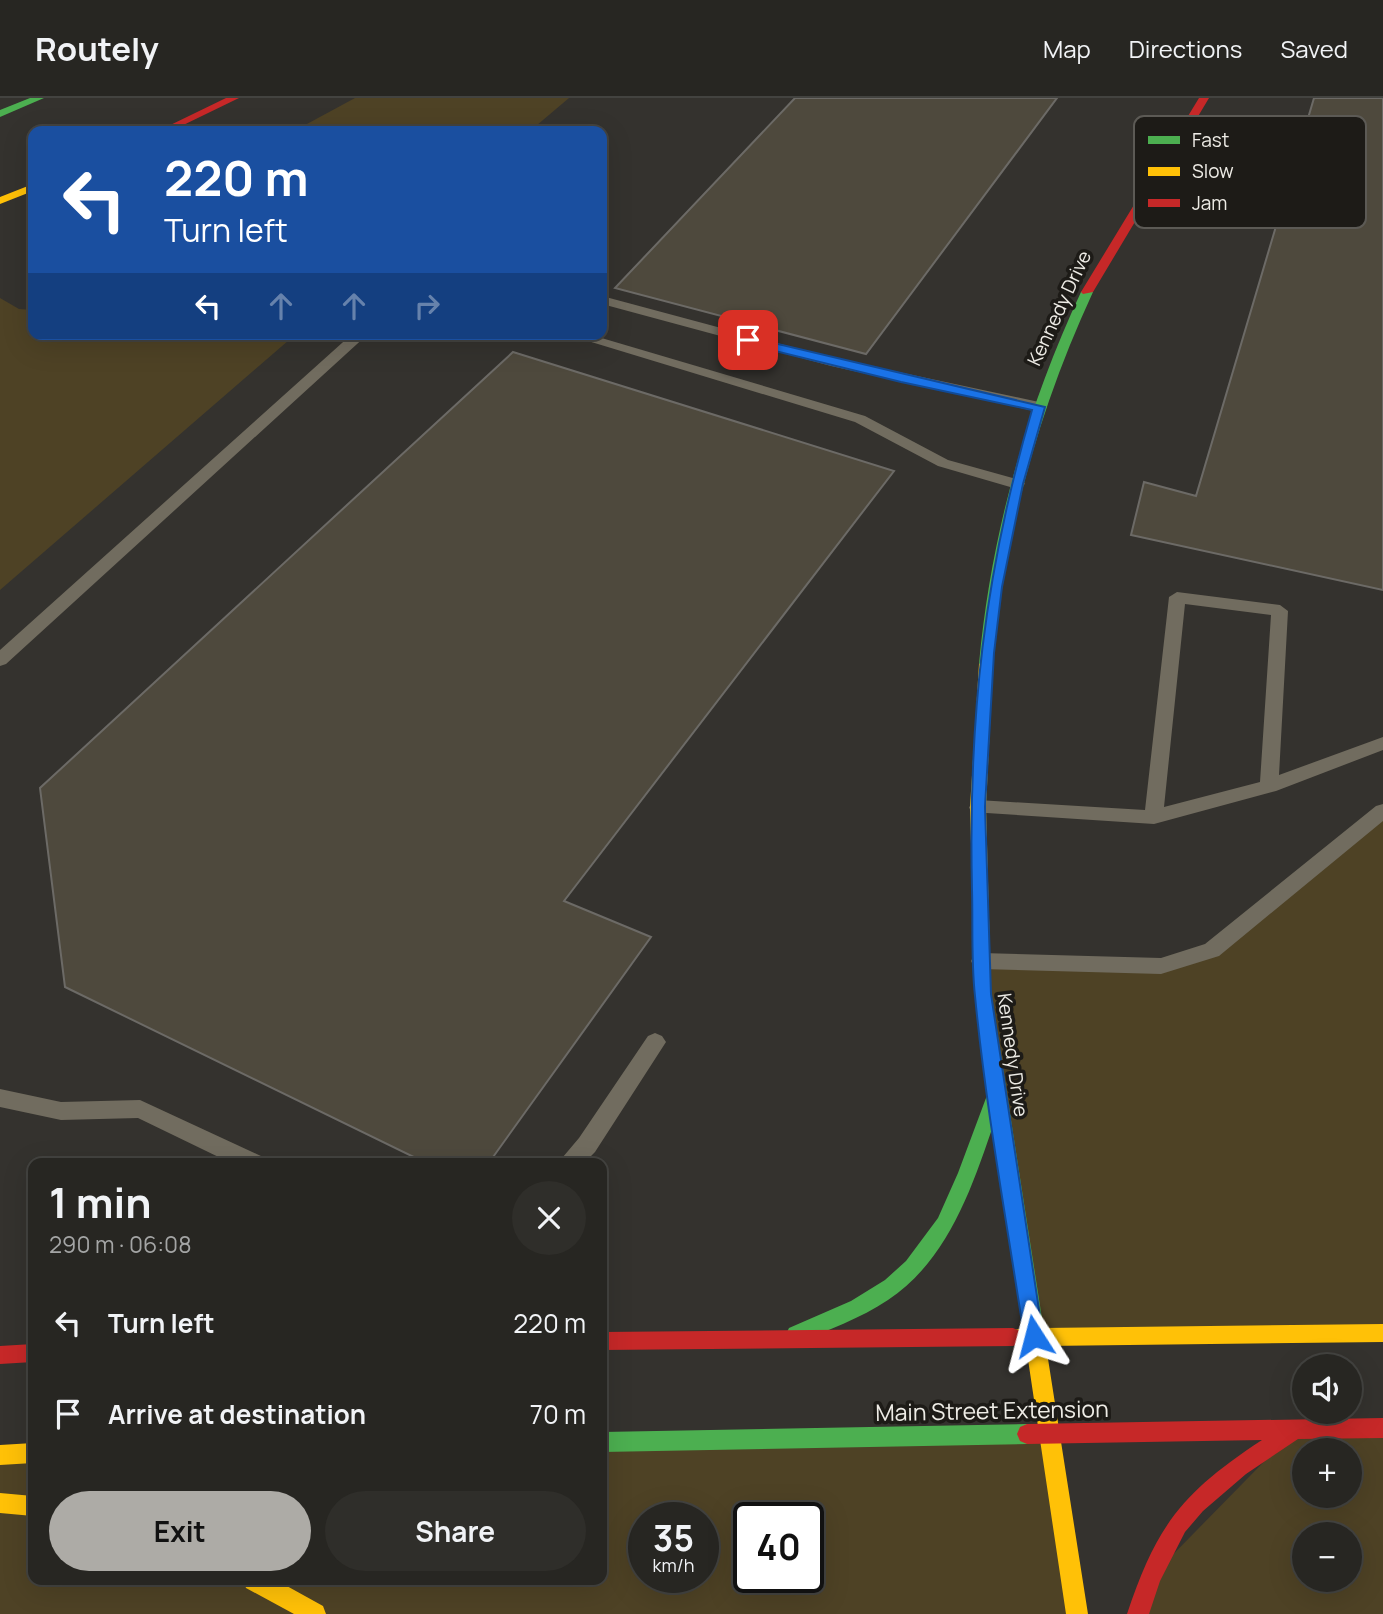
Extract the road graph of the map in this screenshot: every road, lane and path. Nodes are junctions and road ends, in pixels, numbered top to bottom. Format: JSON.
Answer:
{"nodes":[{"id":1,"x":39,"y":98,"type":"edge"},
{"id":2,"x":234,"y":98,"type":"edge"},
{"id":3,"x":1204,"y":98,"type":"edge"},
{"id":4,"x":0,"y":114,"type":"edge"},
{"id":5,"x":1193,"y":116,"type":"edge"},
{"id":6,"x":174,"y":126,"type":"edge"},
{"id":7,"x":28,"y":189,"type":"edge"},
{"id":8,"x":0,"y":201,"type":"edge"},
{"id":9,"x":1134,"y":210,"type":"edge"},
{"id":10,"x":607,"y":301,"type":"edge"},
{"id":11,"x":354,"y":340,"type":"edge"},
{"id":12,"x":592,"y":340,"type":"edge"},
{"id":13,"x":1039,"y":407,"type":"junction"},
{"id":14,"x":1017,"y":484,"type":"junction"},
{"id":15,"x":0,"y":660,"type":"edge"},
{"id":16,"x":1383,"y":743,"type":"edge"},
{"id":17,"x":1269,"y":786,"type":"junction"},
{"id":18,"x":978,"y":807,"type":"junction"},
{"id":19,"x":1383,"y":811,"type":"edge"},
{"id":20,"x":1154,"y":817,"type":"junction"},
{"id":21,"x":981,"y":961,"type":"junction"},
{"id":22,"x":655,"y":1042,"type":"dead end"},
{"id":23,"x":996,"y":1093,"type":"junction"},
{"id":24,"x":0,"y":1098,"type":"edge"},
{"id":25,"x":242,"y":1158,"type":"edge"},
{"id":26,"x":574,"y":1158,"type":"edge"},
{"id":27,"x":1383,"y":1334,"type":"edge"},
{"id":28,"x":1034,"y":1336,"type":"junction"},
{"id":29,"x":787,"y":1338,"type":"junction"},
{"id":30,"x":607,"y":1341,"type":"edge"},
{"id":31,"x":28,"y":1353,"type":"edge"},
{"id":32,"x":0,"y":1355,"type":"edge"},
{"id":33,"x":1383,"y":1428,"type":"edge"},
{"id":34,"x":1296,"y":1429,"type":"junction"},
{"id":35,"x":1049,"y":1432,"type":"junction"},
{"id":36,"x":607,"y":1442,"type":"edge"},
{"id":37,"x":28,"y":1453,"type":"edge"},
{"id":38,"x":0,"y":1455,"type":"edge"},
{"id":39,"x":0,"y":1503,"type":"edge"},
{"id":40,"x":28,"y":1506,"type":"edge"},
{"id":41,"x":263,"y":1585,"type":"edge"},
{"id":42,"x":316,"y":1614,"type":"edge"},
{"id":43,"x":1077,"y":1614,"type":"edge"},
{"id":44,"x":1138,"y":1614,"type":"edge"}],
"edges":[{"from":1,"to":4,"type":"main road"},
{"from":2,"to":6,"type":"main road"},
{"from":3,"to":5,"type":"main road","name":"Kennedy Drive"},
{"from":7,"to":8,"type":"main road"},
{"from":9,"to":13,"type":"main road","name":"Kennedy Drive"},
{"from":10,"to":13,"type":"lane"},
{"from":11,"to":15,"type":"lane"},
{"from":12,"to":14,"type":"lane"},
{"from":13,"to":14,"type":"main road","name":"Kennedy Drive"},
{"from":14,"to":18,"type":"main road","name":"Kennedy Drive"},
{"from":16,"to":17,"type":"lane"},
{"from":17,"to":20,"type":"lane"},
{"from":17,"to":20,"type":"lane"},
{"from":18,"to":20,"type":"lane"},
{"from":18,"to":21,"type":"main road","name":"Kennedy Drive"},
{"from":19,"to":21,"type":"lane"},
{"from":21,"to":23,"type":"main road","name":"Kennedy Drive"},
{"from":22,"to":26,"type":"lane"},
{"from":23,"to":28,"type":"main road","name":"Kennedy Drive"},
{"from":23,"to":29,"type":"main road"},
{"from":24,"to":25,"type":"lane"},
{"from":27,"to":28,"type":"main road"},
{"from":28,"to":29,"type":"main road"},
{"from":28,"to":35,"type":"main road","name":"Kennedy Drive"},
{"from":29,"to":30,"type":"main road"},
{"from":31,"to":32,"type":"main road"},
{"from":33,"to":34,"type":"main road","name":"Main Street Extension"},
{"from":34,"to":35,"type":"main road","name":"Main Street Extension"},
{"from":34,"to":44,"type":"main road"},
{"from":35,"to":36,"type":"main road","name":"Main Street Extension"},
{"from":35,"to":43,"type":"main road","name":"Kennedy Drive"},
{"from":37,"to":38,"type":"main road"},
{"from":39,"to":40,"type":"main road"},
{"from":41,"to":42,"type":"main road"}]}
